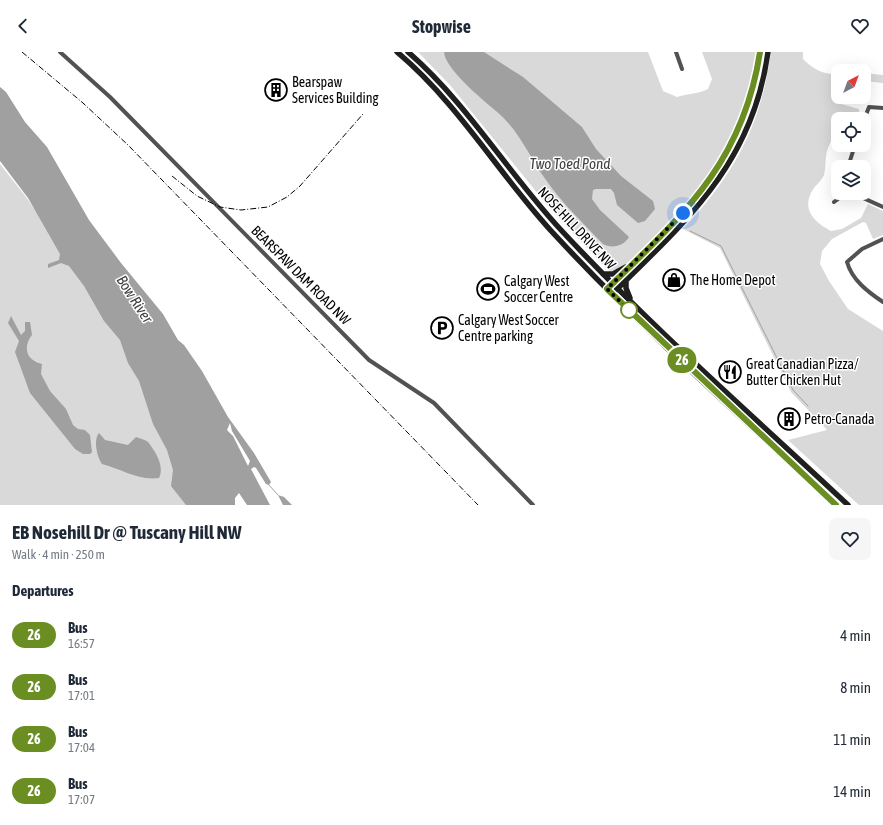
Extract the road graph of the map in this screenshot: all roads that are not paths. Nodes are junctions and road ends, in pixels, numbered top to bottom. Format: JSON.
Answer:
{"nodes":[{"id":1,"x":60,"y":52,"type":"edge"},
{"id":2,"x":397,"y":52,"type":"edge"},
{"id":3,"x":408,"y":52,"type":"edge"},
{"id":4,"x":676,"y":52,"type":"edge"},
{"id":5,"x":760,"y":52,"type":"edge"},
{"id":6,"x":768,"y":52,"type":"edge"},
{"id":7,"x":682,"y":68,"type":"dead end"},
{"id":8,"x":883,"y":108,"type":"edge"},
{"id":9,"x":867,"y":112,"type":"edge"},
{"id":10,"x":837,"y":200,"type":"edge"},
{"id":11,"x":868,"y":200,"type":"edge"},
{"id":12,"x":834,"y":202,"type":"dead end"},
{"id":13,"x":883,"y":207,"type":"edge"},
{"id":14,"x":883,"y":239,"type":"edge"},
{"id":15,"x":635,"y":260,"type":"junction"},
{"id":16,"x":602,"y":274,"type":"junction"},
{"id":17,"x":626,"y":280,"type":"junction"},
{"id":18,"x":612,"y":284,"type":"junction"},
{"id":19,"x":607,"y":289,"type":"junction"},
{"id":20,"x":618,"y":289,"type":"junction"},
{"id":21,"x":612,"y":294,"type":"junction"},
{"id":22,"x":883,"y":302,"type":"edge"},
{"id":23,"x":646,"y":317,"type":"junction"},
{"id":24,"x":533,"y":505,"type":"edge"},
{"id":25,"x":836,"y":505,"type":"edge"},
{"id":26,"x":848,"y":505,"type":"edge"}],
"edges":[{"from":1,"to":24,"type":"street","name":"BEARSPAW DAM ROAD NW"},
{"from":2,"to":19,"type":"street","name":"NOSE HILL DRIVE NW"},
{"from":3,"to":16,"type":"street","name":"NOSE HILL DRIVE NW"},
{"from":4,"to":7,"type":"street"},
{"from":5,"to":15,"type":"street"},
{"from":6,"to":17,"type":"street"},
{"from":8,"to":9,"type":"street"},
{"from":10,"to":12,"type":"street"},
{"from":11,"to":13,"type":"street"},
{"from":14,"to":22,"type":"street"},
{"from":15,"to":16,"type":"street"},
{"from":15,"to":18,"type":"street"},
{"from":16,"to":18,"type":"street","name":"NOSE HILL DRIVE NW"},
{"from":17,"to":20,"type":"street"},
{"from":17,"to":23,"type":"street"},
{"from":18,"to":19,"type":"street"},
{"from":18,"to":20,"type":"street","name":"NOSE HILL DRIVE NW"},
{"from":19,"to":21,"type":"street","name":"NOSE HILL DRIVE NW"},
{"from":20,"to":21,"type":"street"},
{"from":20,"to":23,"type":"street","name":"NOSE HILL DRIVE NW"},
{"from":21,"to":25,"type":"street","name":"NOSE HILL DRIVE NW"},
{"from":23,"to":26,"type":"street","name":"NOSE HILL DRIVE NW"}]}
